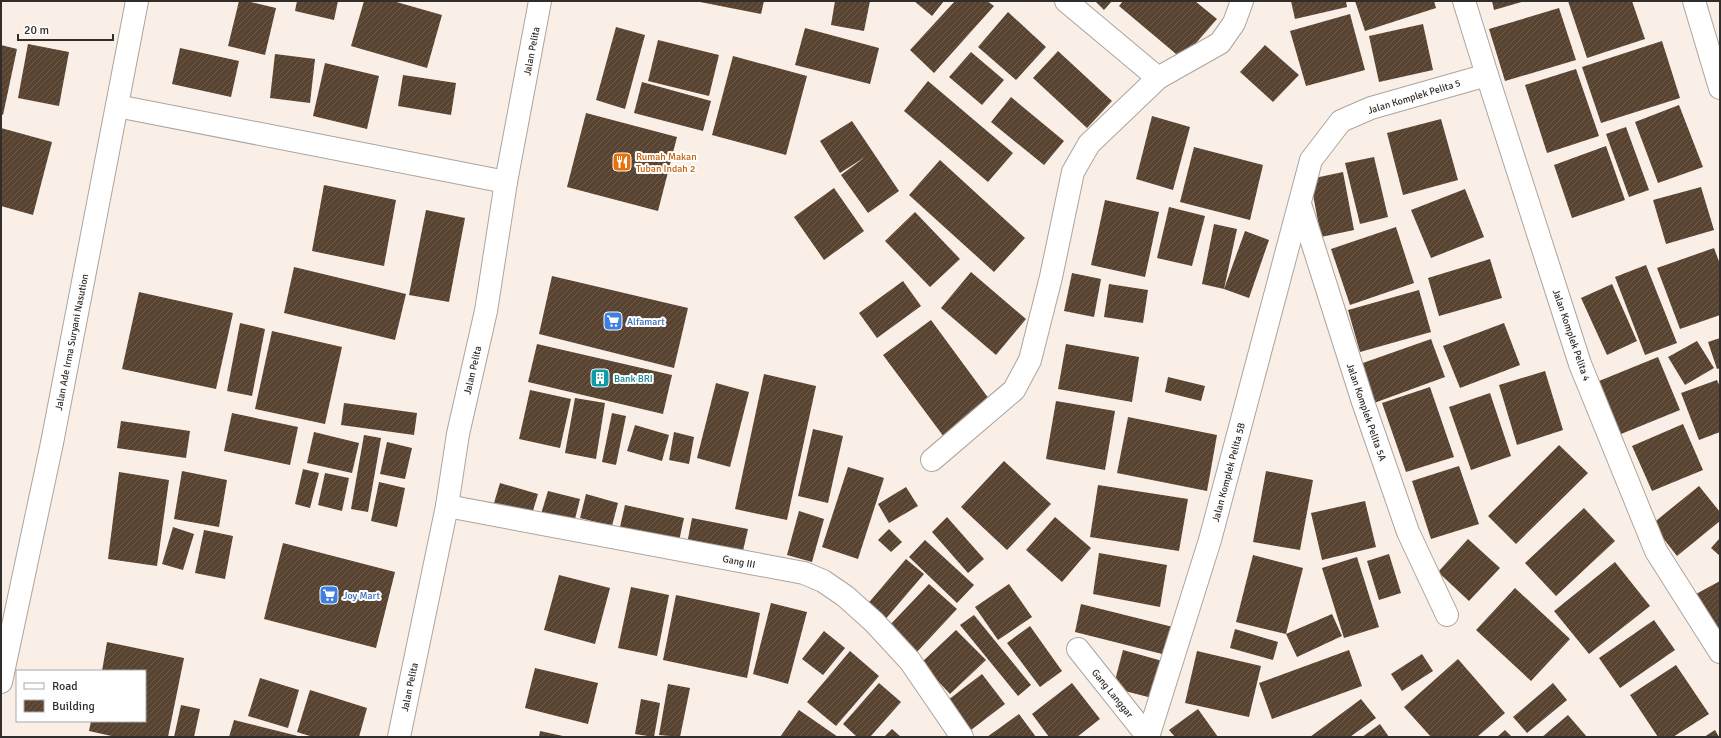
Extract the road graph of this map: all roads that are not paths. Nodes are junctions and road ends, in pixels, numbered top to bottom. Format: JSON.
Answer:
{"nodes":[{"id":1,"x":137,"y":1,"type":"edge"},
{"id":2,"x":540,"y":1,"type":"edge"},
{"id":3,"x":1066,"y":1,"type":"edge"},
{"id":4,"x":1242,"y":1,"type":"edge"},
{"id":5,"x":1464,"y":1,"type":"edge"},
{"id":6,"x":1694,"y":1,"type":"edge"},
{"id":7,"x":1487,"y":75,"type":"junction"},
{"id":8,"x":1158,"y":78,"type":"junction"},
{"id":9,"x":1720,"y":88,"type":"edge"},
{"id":10,"x":116,"y":106,"type":"junction"},
{"id":11,"x":506,"y":182,"type":"junction"},
{"id":12,"x":1300,"y":204,"type":"junction"},
{"id":13,"x":932,"y":460,"type":"dead end"},
{"id":14,"x":447,"y":506,"type":"junction"},
{"id":15,"x":1447,"y":615,"type":"dead end"},
{"id":16,"x":1078,"y":649,"type":"dead end"},
{"id":17,"x":1720,"y":652,"type":"edge"},
{"id":18,"x":1,"y":682,"type":"edge"},
{"id":19,"x":399,"y":737,"type":"edge"},
{"id":20,"x":962,"y":737,"type":"edge"},
{"id":21,"x":1148,"y":737,"type":"edge"}],
"edges":[{"from":1,"to":10,"type":"street","name":"Jalan Ade Irma Suryani Nasution"},
{"from":2,"to":11,"type":"street","name":"Jalan Pelita"},
{"from":3,"to":8,"type":"street"},
{"from":4,"to":8,"type":"street"},
{"from":5,"to":7,"type":"street","name":"Jalan Komplek Pelita 4"},
{"from":6,"to":9,"type":"street"},
{"from":7,"to":12,"type":"street","name":"Jalan Komplek Pelita 5"},
{"from":7,"to":17,"type":"street","name":"Jalan Komplek Pelita 4"},
{"from":8,"to":13,"type":"street"},
{"from":10,"to":11,"type":"street"},
{"from":10,"to":18,"type":"street","name":"Jalan Ade Irma Suryani Nasution"},
{"from":11,"to":14,"type":"street","name":"Jalan Pelita"},
{"from":12,"to":15,"type":"street","name":"Jalan Komplek Pelita 5A"},
{"from":12,"to":21,"type":"street","name":"Jalan Komplek Pelita 5B"},
{"from":14,"to":19,"type":"street","name":"Jalan Pelita"},
{"from":14,"to":20,"type":"street","name":"Gang III"},
{"from":16,"to":21,"type":"street","name":"Gang Langgar"}]}
